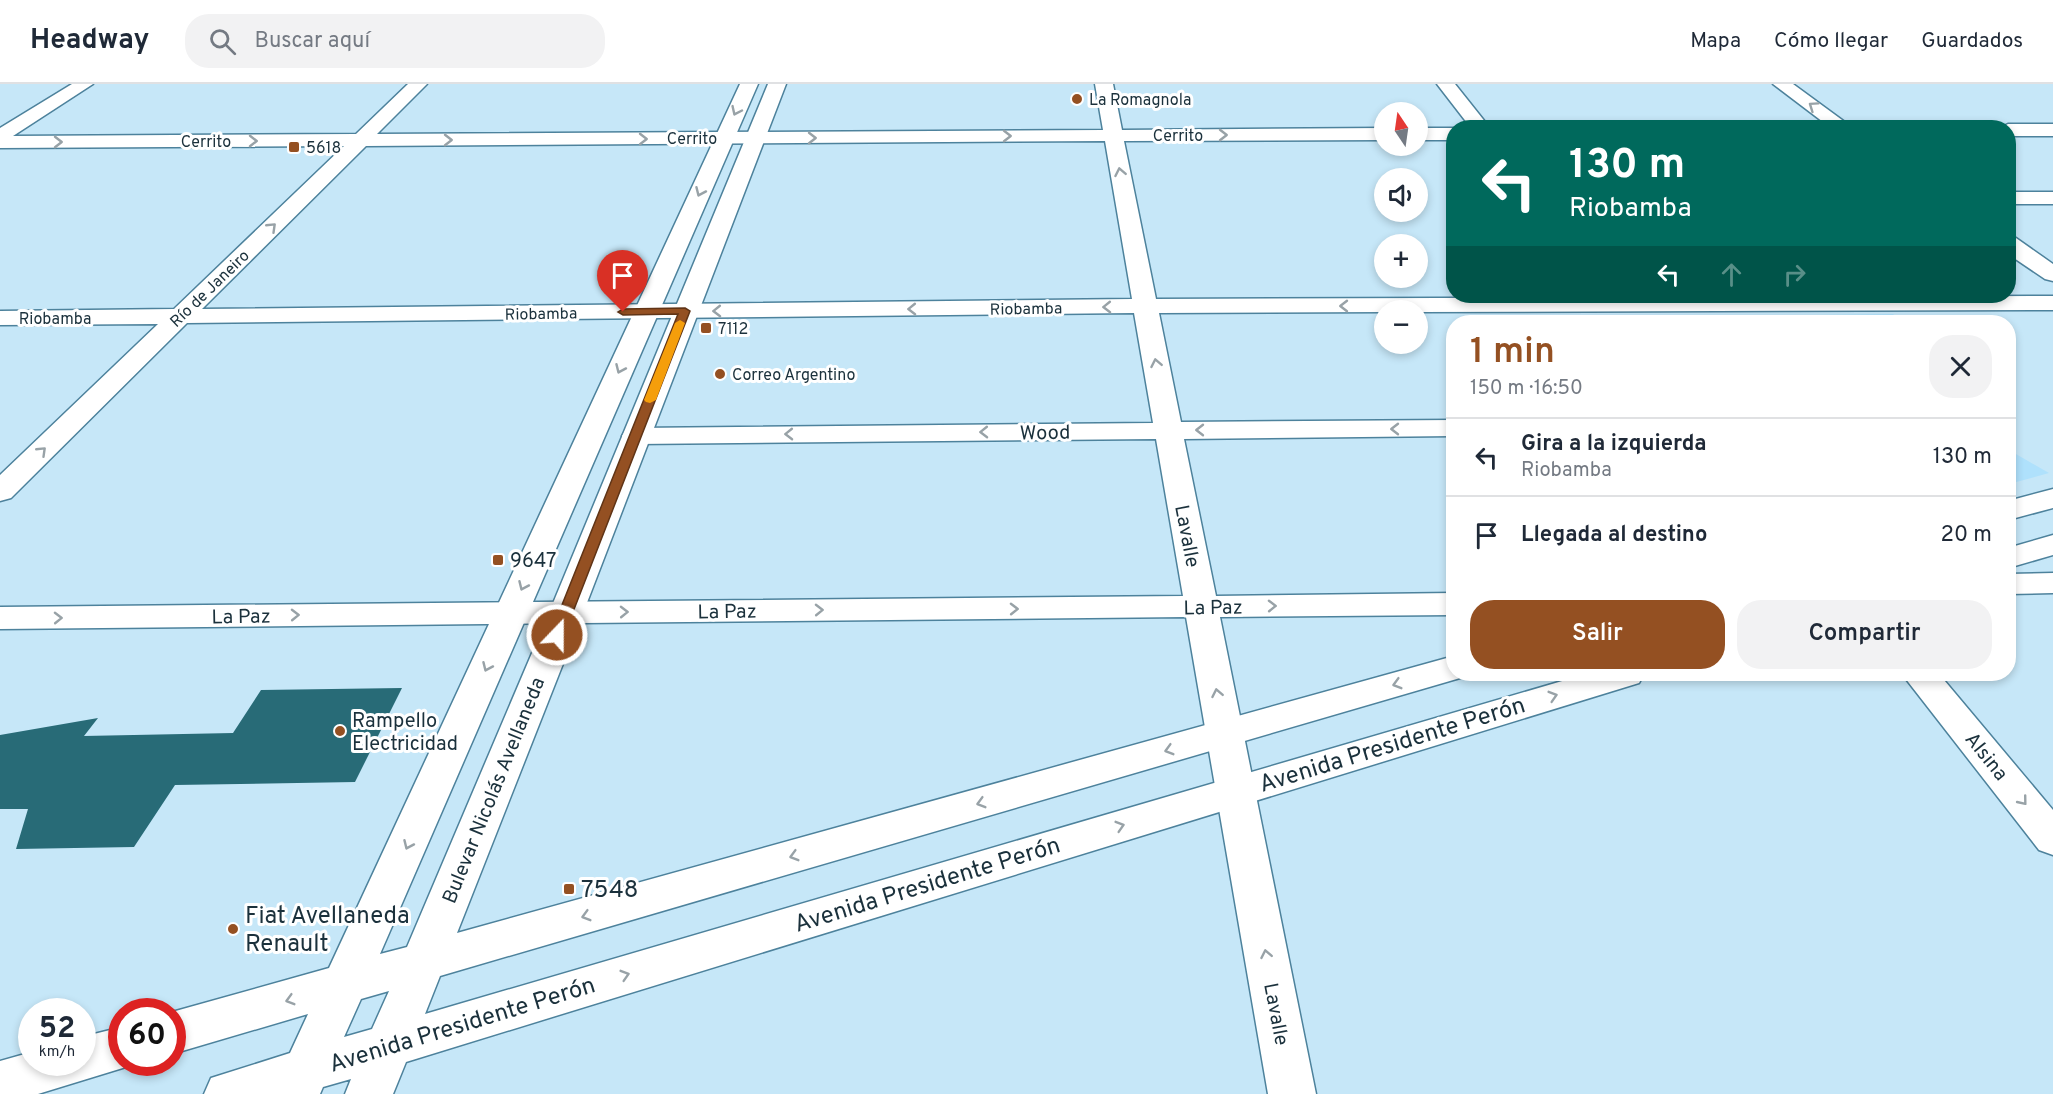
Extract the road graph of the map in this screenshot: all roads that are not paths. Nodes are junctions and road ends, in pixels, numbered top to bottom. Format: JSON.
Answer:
{"nodes":[{"id":1,"x":84,"y":84,"type":"edge"},
{"id":2,"x":418,"y":84,"type":"edge"},
{"id":3,"x":749,"y":84,"type":"edge"},
{"id":4,"x":777,"y":84,"type":"edge"},
{"id":5,"x":1104,"y":84,"type":"edge"},
{"id":6,"x":1446,"y":84,"type":"edge"},
{"id":7,"x":1782,"y":84,"type":"edge"},
{"id":8,"x":1475,"y":120,"type":"edge"},
{"id":9,"x":1833,"y":120,"type":"edge"},
{"id":10,"x":2016,"y":130,"type":"edge"},
{"id":11,"x":2053,"y":130,"type":"edge"},
{"id":12,"x":1374,"y":134,"type":"edge"},
{"id":13,"x":1428,"y":134,"type":"edge"},
{"id":14,"x":1446,"y":134,"type":"edge"},
{"id":15,"x":0,"y":136,"type":"edge"},
{"id":16,"x":1113,"y":136,"type":"junction"},
{"id":17,"x":724,"y":138,"type":"junction"},
{"id":18,"x":753,"y":138,"type":"junction"},
{"id":19,"x":361,"y":140,"type":"junction"},
{"id":20,"x":0,"y":142,"type":"edge"},
{"id":21,"x":2016,"y":198,"type":"edge"},
{"id":22,"x":2053,"y":198,"type":"edge"},
{"id":23,"x":2016,"y":249,"type":"edge"},
{"id":24,"x":2053,"y":274,"type":"edge"},
{"id":25,"x":2053,"y":303,"type":"edge"},
{"id":26,"x":1145,"y":306,"type":"junction"},
{"id":27,"x":1626,"y":308,"type":"edge"},
{"id":28,"x":646,"y":311,"type":"junction"},
{"id":29,"x":685,"y":311,"type":"junction"},
{"id":30,"x":179,"y":317,"type":"junction"},
{"id":31,"x":0,"y":318,"type":"edge"},
{"id":32,"x":1446,"y":428,"type":"edge"},
{"id":33,"x":1168,"y":430,"type":"junction"},
{"id":34,"x":636,"y":436,"type":"junction"},
{"id":35,"x":0,"y":492,"type":"edge"},
{"id":36,"x":2053,"y":498,"type":"edge"},
{"id":37,"x":2016,"y":509,"type":"edge"},
{"id":38,"x":2053,"y":545,"type":"edge"},
{"id":39,"x":2016,"y":556,"type":"edge"},
{"id":40,"x":2053,"y":583,"type":"edge"},
{"id":41,"x":2016,"y":584,"type":"edge"},
{"id":42,"x":1446,"y":604,"type":"edge"},
{"id":43,"x":1201,"y":607,"type":"junction"},
{"id":44,"x":510,"y":613,"type":"junction"},
{"id":45,"x":566,"y":613,"type":"junction"},
{"id":46,"x":0,"y":618,"type":"edge"},
{"id":47,"x":1446,"y":670,"type":"edge"},
{"id":48,"x":1603,"y":681,"type":"edge"},
{"id":49,"x":1926,"y":681,"type":"edge"},
{"id":50,"x":1225,"y":734,"type":"junction"},
{"id":51,"x":1236,"y":792,"type":"junction"},
{"id":52,"x":2053,"y":839,"type":"edge"},
{"id":53,"x":421,"y":962,"type":"junction"},
{"id":54,"x":346,"y":984,"type":"junction"},
{"id":55,"x":186,"y":1030,"type":"edge"},
{"id":56,"x":388,"y":1047,"type":"junction"},
{"id":57,"x":24,"y":1076,"type":"edge"},
{"id":58,"x":301,"y":1082,"type":"edge"},
{"id":59,"x":0,"y":1083,"type":"edge"},
{"id":60,"x":228,"y":1094,"type":"edge"},
{"id":61,"x":369,"y":1094,"type":"edge"},
{"id":62,"x":1292,"y":1094,"type":"edge"}],
"edges":[{"from":1,"to":15,"type":"street"},
{"from":2,"to":19,"type":"street","name":"Río de Janeiro"},
{"from":3,"to":17,"type":"street","one_way":true},
{"from":4,"to":18,"type":"street","name":"Bulevar Nicolás Avellaneda"},
{"from":5,"to":16,"type":"street","name":"Lavalle"},
{"from":6,"to":8,"type":"street"},
{"from":9,"to":7,"type":"street","one_way":true},
{"from":10,"to":11,"type":"street"},
{"from":16,"to":12,"type":"street","name":"Cerrito","one_way":true},
{"from":13,"to":14,"type":"street"},
{"from":18,"to":16,"type":"street","name":"Cerrito","one_way":true},
{"from":26,"to":16,"type":"street","name":"Lavalle","one_way":true},
{"from":17,"to":18,"type":"street","name":"Cerrito"},
{"from":19,"to":17,"type":"street","name":"Cerrito","one_way":true},
{"from":17,"to":28,"type":"street","one_way":true},
{"from":18,"to":29,"type":"street","name":"Bulevar Nicolás Avellaneda"},
{"from":20,"to":19,"type":"street","name":"Cerrito","one_way":true},
{"from":30,"to":19,"type":"street","name":"Río de Janeiro","one_way":true},
{"from":21,"to":22,"type":"street"},
{"from":23,"to":24,"type":"street"},
{"from":25,"to":27,"type":"street","name":"Riobamba"},
{"from":27,"to":26,"type":"street","name":"Riobamba","one_way":true},
{"from":26,"to":29,"type":"street","name":"Riobamba","one_way":true},
{"from":33,"to":26,"type":"street","name":"Lavalle","one_way":true},
{"from":28,"to":29,"type":"street","name":"Riobamba"},
{"from":28,"to":30,"type":"street","name":"Riobamba"},
{"from":28,"to":44,"type":"street","one_way":true},
{"from":29,"to":34,"type":"street","name":"Bulevar Nicolás Avellaneda"},
{"from":30,"to":31,"type":"street","name":"Riobamba"},
{"from":35,"to":30,"type":"street","name":"Río de Janeiro","one_way":true},
{"from":32,"to":33,"type":"street","name":"Wood","one_way":true},
{"from":33,"to":34,"type":"street","name":"Wood","one_way":true},
{"from":33,"to":43,"type":"street","name":"Lavalle"},
{"from":34,"to":45,"type":"street","name":"Bulevar Nicolás Avellaneda"},
{"from":36,"to":37,"type":"street"},
{"from":38,"to":39,"type":"street"},
{"from":40,"to":41,"type":"street"},
{"from":43,"to":42,"type":"street","name":"La Paz","one_way":true},
{"from":45,"to":43,"type":"street","name":"La Paz","one_way":true},
{"from":50,"to":43,"type":"street","name":"Lavalle","one_way":true},
{"from":44,"to":45,"type":"street","name":"La Paz"},
{"from":46,"to":44,"type":"street","name":"La Paz","one_way":true},
{"from":44,"to":54,"type":"street","one_way":true},
{"from":45,"to":53,"type":"street","name":"Bulevar Nicolás Avellaneda"},
{"from":47,"to":50,"type":"street","one_way":true},
{"from":51,"to":48,"type":"street","name":"Avenida Presidente Perón","one_way":true},
{"from":49,"to":52,"type":"street","name":"Alsina","one_way":true},
{"from":50,"to":51,"type":"street","name":"Lavalle"},
{"from":50,"to":53,"type":"street","one_way":true},
{"from":56,"to":51,"type":"street","name":"Avenida Presidente Perón","one_way":true},
{"from":62,"to":51,"type":"street","name":"Lavalle","one_way":true},
{"from":53,"to":54,"type":"street"},
{"from":53,"to":56,"type":"street","name":"Bulevar Nicolás Avellaneda"},
{"from":54,"to":55,"type":"street","one_way":true},
{"from":54,"to":58,"type":"street"},
{"from":56,"to":58,"type":"street","name":"Avenida Presidente Perón"},
{"from":56,"to":61,"type":"street","name":"Bulevar Nicolás Avellaneda"},
{"from":57,"to":59,"type":"street"},
{"from":58,"to":60,"type":"street","name":"Avenida Presidente Perón"}]}
